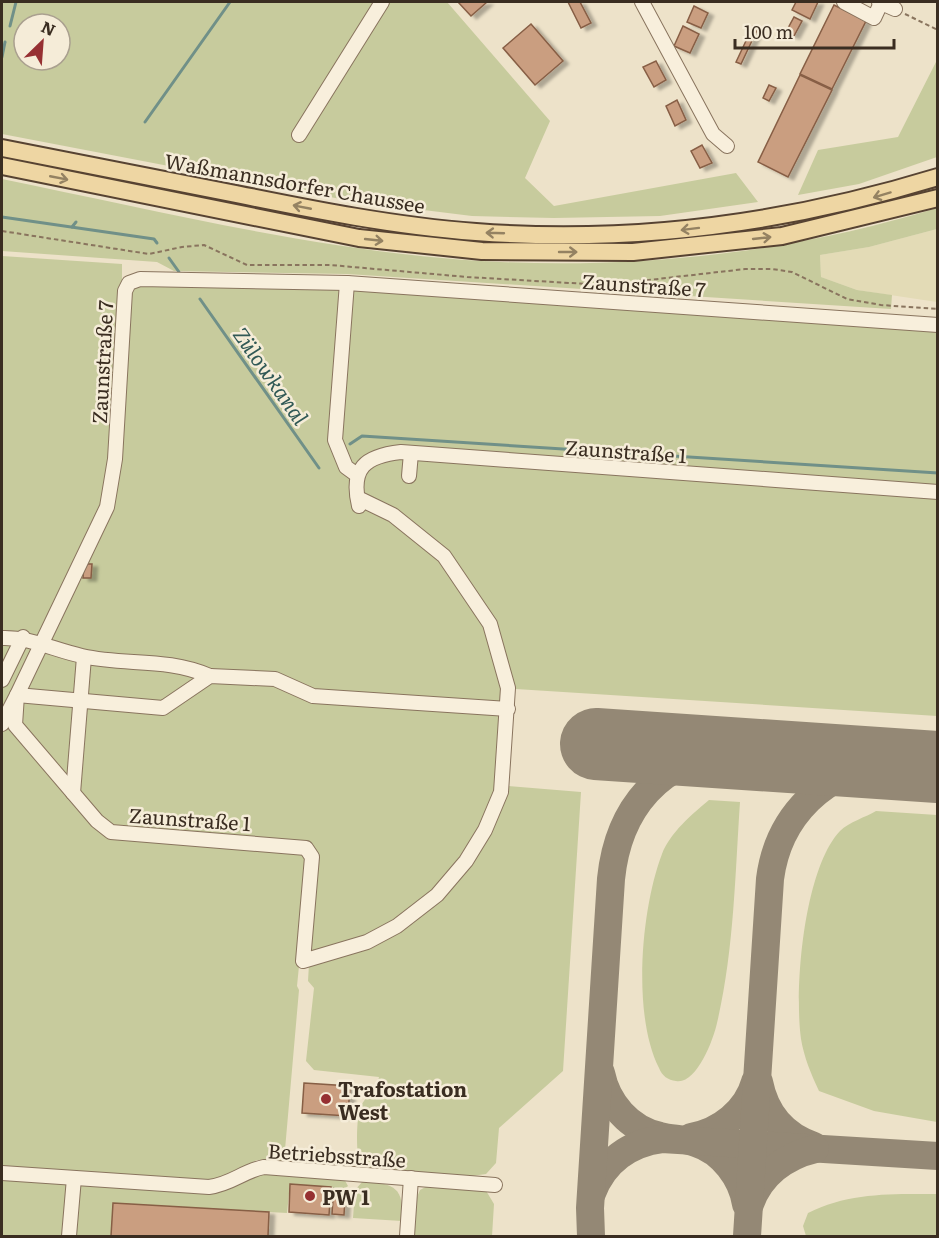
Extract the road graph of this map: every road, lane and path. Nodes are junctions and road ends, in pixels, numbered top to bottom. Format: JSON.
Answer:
{"nodes":[{"id":1,"x":382,"y":2,"type":"edge"},
{"id":2,"x":642,"y":2,"type":"edge"},
{"id":3,"x":844,"y":2,"type":"edge"},
{"id":4,"x":880,"y":2,"type":"edge"},
{"id":5,"x":895,"y":9,"type":"joint"},
{"id":6,"x":938,"y":30,"type":"edge"},
{"id":7,"x":299,"y":135,"type":"dead end"},
{"id":8,"x":727,"y":147,"type":"dead end"},
{"id":9,"x":2,"y":148,"type":"edge"},
{"id":10,"x":2,"y":166,"type":"edge"},
{"id":11,"x":938,"y":177,"type":"edge"},
{"id":12,"x":938,"y":198,"type":"edge"},
{"id":13,"x":2,"y":231,"type":"edge"},
{"id":14,"x":347,"y":283,"type":"junction"},
{"id":15,"x":938,"y":309,"type":"edge"},
{"id":16,"x":938,"y":325,"type":"edge"},
{"id":17,"x":411,"y":453,"type":"junction"},
{"id":18,"x":357,"y":475,"type":"junction"},
{"id":19,"x":409,"y":476,"type":"dead end"},
{"id":20,"x":938,"y":492,"type":"edge"},
{"id":21,"x":54,"y":615,"type":"joint"},
{"id":22,"x":23,"y":637,"type":"junction"},
{"id":23,"x":2,"y":638,"type":"edge"},
{"id":24,"x":41,"y":644,"type":"junction"},
{"id":25,"x":84,"y":657,"type":"junction"},
{"id":26,"x":210,"y":676,"type":"junction"},
{"id":27,"x":2,"y":680,"type":"edge"},
{"id":28,"x":16,"y":695,"type":"junction"},
{"id":29,"x":80,"y":701,"type":"junction"},
{"id":30,"x":508,"y":709,"type":"junction"},
{"id":31,"x":2,"y":724,"type":"edge"},
{"id":32,"x":73,"y":793,"type":"junction"},
{"id":33,"x":2,"y":1173,"type":"edge"},
{"id":34,"x":74,"y":1178,"type":"junction"},
{"id":35,"x":411,"y":1178,"type":"junction"},
{"id":36,"x":495,"y":1185,"type":"dead end"},
{"id":37,"x":69,"y":1236,"type":"edge"},
{"id":38,"x":407,"y":1236,"type":"edge"}],
"edges":[{"from":1,"to":7,"type":"street"},
{"from":2,"to":8,"type":"street"},
{"from":3,"to":4,"type":"street"},
{"from":4,"to":5,"type":"street"},
{"from":5,"to":6,"type":"path"},
{"from":11,"to":9,"type":"main road","name":"Waßmannsdorfer Chaussee","one_way":true},
{"from":10,"to":12,"type":"main road","name":"Waßmannsdorfer Chaussee","one_way":true},
{"from":13,"to":15,"type":"path"},
{"from":14,"to":16,"type":"street","name":"Zaunstraße 7"},
{"from":14,"to":18,"type":"street"},
{"from":14,"to":21,"type":"street","name":"Zaunstraße 7"},
{"from":17,"to":18,"type":"street","name":"Zaunstraße 1"},
{"from":17,"to":19,"type":"street"},
{"from":17,"to":20,"type":"street","name":"Zaunstraße 1"},
{"from":18,"to":30,"type":"street"},
{"from":21,"to":24,"type":"street","name":"Zaunstraße 1"},
{"from":22,"to":23,"type":"street"},
{"from":22,"to":24,"type":"street"},
{"from":22,"to":27,"type":"street"},
{"from":24,"to":25,"type":"street"},
{"from":24,"to":28,"type":"street","name":"Zaunstraße 1"},
{"from":25,"to":26,"type":"street"},
{"from":25,"to":29,"type":"street"},
{"from":26,"to":29,"type":"street"},
{"from":26,"to":30,"type":"street"},
{"from":28,"to":29,"type":"street"},
{"from":28,"to":31,"type":"street"},
{"from":28,"to":32,"type":"street","name":"Zaunstraße 1"},
{"from":29,"to":32,"type":"street"},
{"from":30,"to":32,"type":"street","name":"Zaunstraße 1"},
{"from":33,"to":34,"type":"street","name":"Betriebsstraße"},
{"from":34,"to":35,"type":"street","name":"Betriebsstraße"},
{"from":34,"to":37,"type":"street"},
{"from":35,"to":36,"type":"street","name":"Betriebsstraße"},
{"from":35,"to":38,"type":"street"}]}
